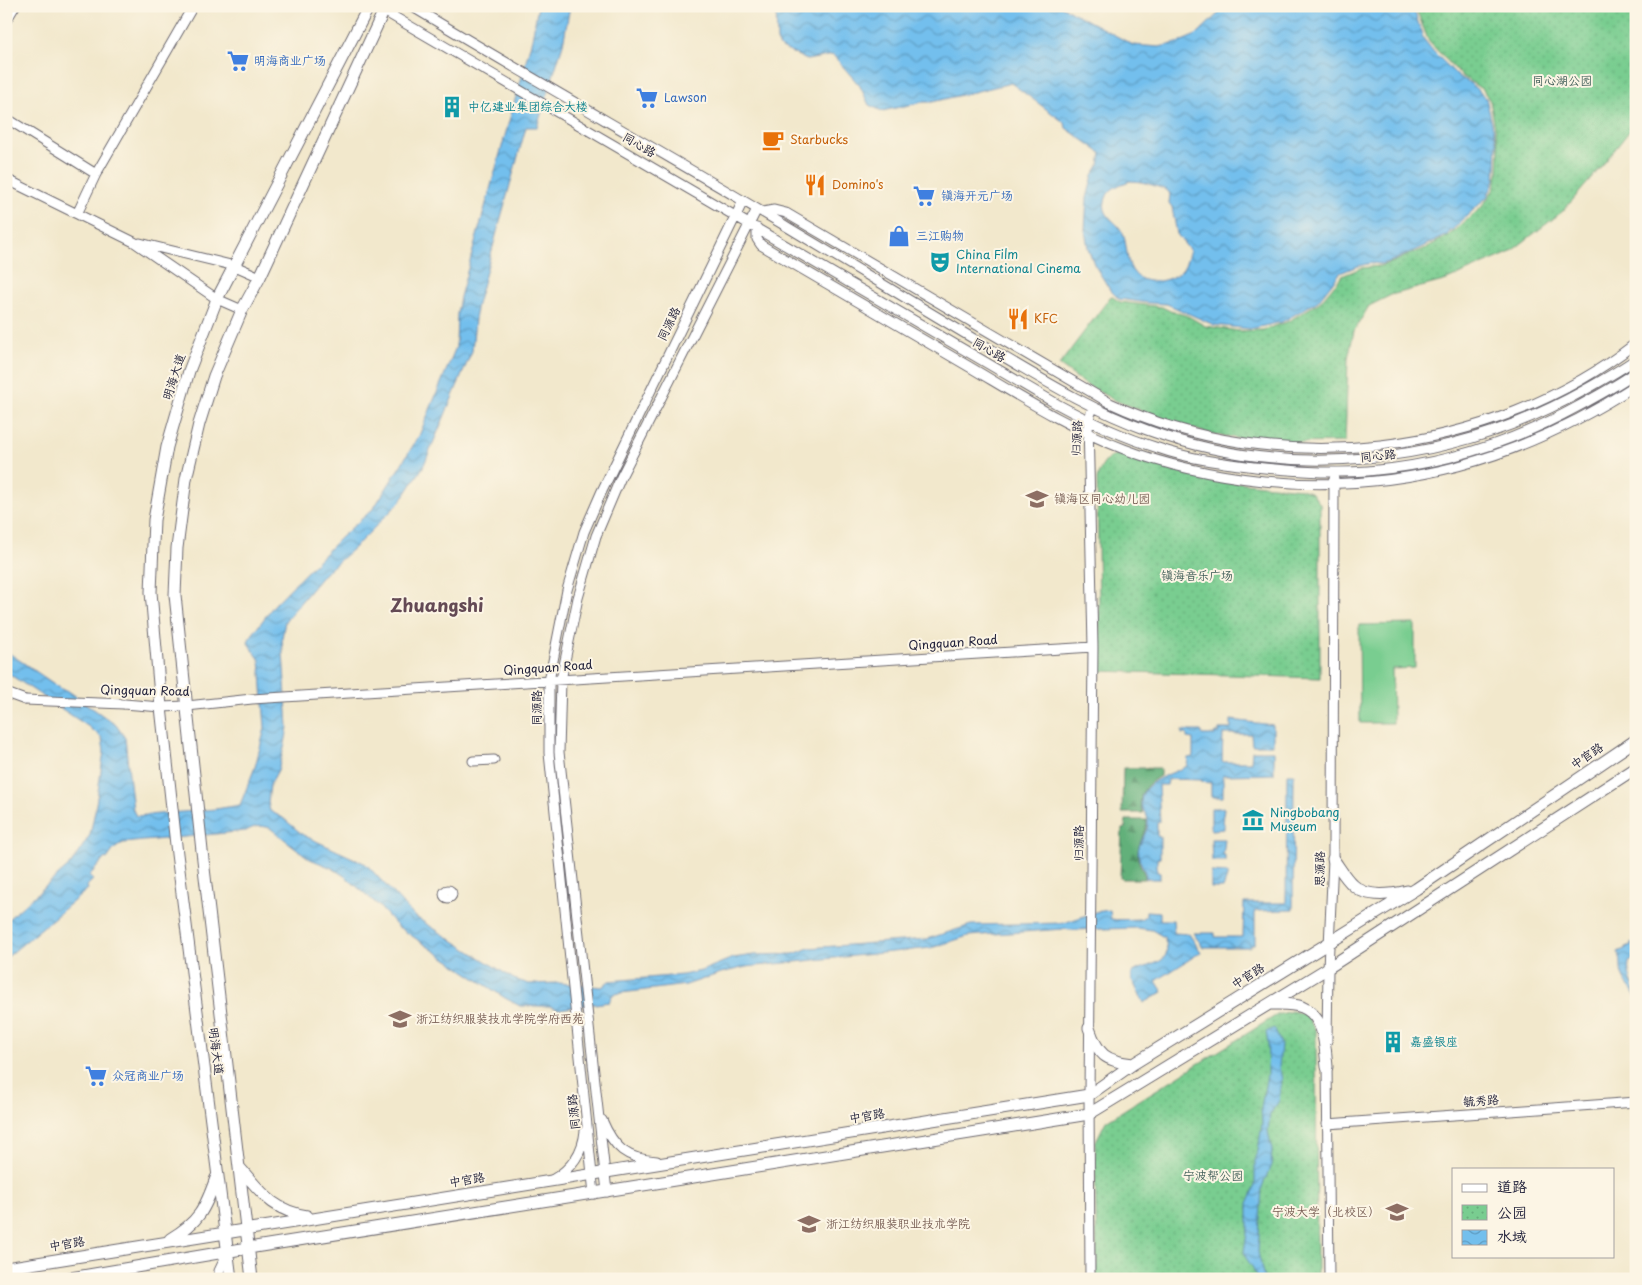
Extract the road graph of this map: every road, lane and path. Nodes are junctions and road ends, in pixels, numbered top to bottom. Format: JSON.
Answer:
{"nodes":[{"id":1,"x":15,"y":6,"type":"edge"},
{"id":2,"x":193,"y":6,"type":"edge"},
{"id":3,"x":369,"y":6,"type":"edge"},
{"id":4,"x":411,"y":6,"type":"edge"},
{"id":5,"x":384,"y":8,"type":"edge"},
{"id":6,"x":6,"y":21,"type":"edge"},
{"id":7,"x":6,"y":118,"type":"edge"},
{"id":8,"x":96,"y":174,"type":"junction"},
{"id":9,"x":6,"y":179,"type":"edge"},
{"id":10,"x":744,"y":201,"type":"junction"},
{"id":11,"x":760,"y":211,"type":"junction"},
{"id":12,"x":77,"y":214,"type":"junction"},
{"id":13,"x":736,"y":216,"type":"junction"},
{"id":14,"x":753,"y":226,"type":"junction"},
{"id":15,"x":134,"y":242,"type":"junction"},
{"id":16,"x":235,"y":266,"type":"junction"},
{"id":17,"x":260,"y":277,"type":"junction"},
{"id":18,"x":217,"y":299,"type":"junction"},
{"id":19,"x":242,"y":310,"type":"junction"},
{"id":20,"x":1636,"y":343,"type":"edge"},
{"id":21,"x":1636,"y":359,"type":"edge"},
{"id":22,"x":1636,"y":372,"type":"edge"},
{"id":23,"x":1636,"y":385,"type":"edge"},
{"id":24,"x":1093,"y":407,"type":"junction"},
{"id":25,"x":1088,"y":421,"type":"junction"},
{"id":26,"x":1089,"y":435,"type":"junction"},
{"id":27,"x":1334,"y":460,"type":"junction"},
{"id":28,"x":1334,"y":471,"type":"junction"},
{"id":29,"x":1334,"y":485,"type":"junction"},
{"id":30,"x":1093,"y":647,"type":"junction"},
{"id":31,"x":561,"y":680,"type":"junction"},
{"id":32,"x":549,"y":681,"type":"junction"},
{"id":33,"x":6,"y":693,"type":"edge"},
{"id":34,"x":161,"y":706,"type":"junction"},
{"id":35,"x":187,"y":706,"type":"junction"},
{"id":36,"x":1636,"y":740,"type":"edge"},
{"id":37,"x":494,"y":760,"type":"dead end"},
{"id":38,"x":473,"y":761,"type":"dead end"},
{"id":39,"x":1636,"y":768,"type":"edge"},
{"id":40,"x":1333,"y":859,"type":"junction"},
{"id":41,"x":1416,"y":889,"type":"junction"},
{"id":42,"x":1330,"y":941,"type":"junction"},
{"id":43,"x":1328,"y":968,"type":"junction"},
{"id":44,"x":1269,"y":1004,"type":"junction"},
{"id":45,"x":1089,"y":1028,"type":"junction"},
{"id":46,"x":1133,"y":1064,"type":"junction"},
{"id":47,"x":1327,"y":1067,"type":"junction"},
{"id":48,"x":1089,"y":1095,"type":"junction"},
{"id":49,"x":1636,"y":1102,"type":"edge"},
{"id":50,"x":598,"y":1111,"type":"junction"},
{"id":51,"x":586,"y":1113,"type":"junction"},
{"id":52,"x":1089,"y":1114,"type":"junction"},
{"id":53,"x":1327,"y":1124,"type":"junction"},
{"id":54,"x":669,"y":1162,"type":"junction"},
{"id":55,"x":239,"y":1167,"type":"junction"},
{"id":56,"x":605,"y":1173,"type":"junction"},
{"id":57,"x":218,"y":1174,"type":"junction"},
{"id":58,"x":593,"y":1175,"type":"junction"},
{"id":59,"x":549,"y":1181,"type":"junction"},
{"id":60,"x":607,"y":1192,"type":"junction"},
{"id":61,"x":594,"y":1194,"type":"junction"},
{"id":62,"x":316,"y":1218,"type":"junction"},
{"id":63,"x":245,"y":1230,"type":"junction"},
{"id":64,"x":224,"y":1232,"type":"junction"},
{"id":65,"x":165,"y":1242,"type":"junction"},
{"id":66,"x":248,"y":1248,"type":"junction"},
{"id":67,"x":228,"y":1251,"type":"junction"},
{"id":68,"x":6,"y":1268,"type":"edge"},
{"id":69,"x":65,"y":1279,"type":"edge"},
{"id":70,"x":220,"y":1279,"type":"edge"},
{"id":71,"x":231,"y":1279,"type":"edge"},
{"id":72,"x":252,"y":1279,"type":"edge"},
{"id":73,"x":1090,"y":1279,"type":"edge"},
{"id":74,"x":1329,"y":1279,"type":"edge"}],
"edges":[{"from":1,"to":6,"type":"street"},
{"from":2,"to":8,"type":"street"},
{"from":3,"to":16,"type":"main road","name":"明海大道"},
{"from":4,"to":10,"type":"street","name":"同心路"},
{"from":5,"to":13,"type":"street","name":"同心路"},
{"from":5,"to":17,"type":"main road"},
{"from":7,"to":8,"type":"street"},
{"from":8,"to":12,"type":"street"},
{"from":9,"to":12,"type":"street"},
{"from":10,"to":11,"type":"street","name":"同心路"},
{"from":10,"to":13,"type":"street","name":"同源路"},
{"from":11,"to":14,"type":"street","name":"同源路"},
{"from":11,"to":20,"type":"street"},
{"from":11,"to":24,"type":"street","name":"同心路"},
{"from":12,"to":15,"type":"street"},
{"from":13,"to":14,"type":"street","name":"同心路"},
{"from":13,"to":32,"type":"street","name":"同源路"},
{"from":14,"to":25,"type":"street","name":"同心路"},
{"from":14,"to":26,"type":"street"},
{"from":14,"to":31,"type":"street","name":"同源路"},
{"from":15,"to":16,"type":"street"},
{"from":15,"to":18,"type":"street"},
{"from":16,"to":17,"type":"street"},
{"from":16,"to":18,"type":"main road","name":"明海大道"},
{"from":17,"to":19,"type":"main road"},
{"from":18,"to":19,"type":"street"},
{"from":18,"to":34,"type":"main road","name":"明海大道"},
{"from":19,"to":35,"type":"main road"},
{"from":21,"to":27,"type":"street","name":"同心路"},
{"from":22,"to":28,"type":"street","name":"同心路"},
{"from":23,"to":29,"type":"street"},
{"from":24,"to":25,"type":"street","name":"归源路"},
{"from":24,"to":27,"type":"street","name":"同心路"},
{"from":25,"to":26,"type":"street","name":"归源路"},
{"from":25,"to":28,"type":"street","name":"同心路"},
{"from":26,"to":29,"type":"street"},
{"from":26,"to":30,"type":"street","name":"归源路"},
{"from":27,"to":28,"type":"street","name":"思源路"},
{"from":28,"to":29,"type":"street","name":"思源路"},
{"from":29,"to":40,"type":"street","name":"思源路"},
{"from":30,"to":31,"type":"street","name":"Qingquan Road"},
{"from":30,"to":45,"type":"street","name":"归源路"},
{"from":31,"to":32,"type":"street","name":"Qingquan Road"},
{"from":31,"to":50,"type":"street","name":"同源路"},
{"from":32,"to":35,"type":"street","name":"Qingquan Road"},
{"from":32,"to":51,"type":"street","name":"同源路"},
{"from":33,"to":34,"type":"street","name":"Qingquan Road","bridge":true},
{"from":34,"to":35,"type":"street","name":"Qingquan Road"},
{"from":34,"to":57,"type":"main road","name":"明海大道"},
{"from":35,"to":55,"type":"main road","name":"明海大道"},
{"from":36,"to":41,"type":"main road","name":"中官路"},
{"from":37,"to":38,"type":"street"},
{"from":39,"to":43,"type":"main road"},
{"from":40,"to":41,"type":"main road"},
{"from":40,"to":42,"type":"street","name":"思源路"},
{"from":41,"to":42,"type":"main road","name":"中官路"},
{"from":42,"to":43,"type":"street","name":"思源路"},
{"from":42,"to":46,"type":"main road","name":"中官路"},
{"from":43,"to":44,"type":"main road"},
{"from":43,"to":47,"type":"street","name":"思源路"},
{"from":44,"to":47,"type":"main road"},
{"from":44,"to":52,"type":"main road"},
{"from":45,"to":46,"type":"main road"},
{"from":45,"to":48,"type":"street","name":"归源路"},
{"from":46,"to":48,"type":"main road","name":"中官路"},
{"from":47,"to":53,"type":"street","name":"思源路"},
{"from":48,"to":52,"type":"street","name":"归源路"},
{"from":48,"to":54,"type":"main road","name":"中官路"},
{"from":49,"to":53,"type":"street","name":"毓秀路"},
{"from":50,"to":54,"type":"street"},
{"from":50,"to":56,"type":"street","name":"同源路"},
{"from":51,"to":58,"type":"street","name":"同源路"},
{"from":51,"to":59,"type":"street"},
{"from":52,"to":60,"type":"main road"},
{"from":52,"to":73,"type":"street","name":"归源路"},
{"from":53,"to":74,"type":"street","name":"思源路"},
{"from":54,"to":56,"type":"main road","name":"中官路"},
{"from":55,"to":62,"type":"main road"},
{"from":55,"to":63,"type":"main road","name":"明海大道"},
{"from":56,"to":58,"type":"main road","name":"中官路"},
{"from":56,"to":60,"type":"street","name":"同源路"},
{"from":57,"to":64,"type":"main road","name":"明海大道"},
{"from":57,"to":65,"type":"main road"},
{"from":58,"to":59,"type":"main road","name":"中官路"},
{"from":58,"to":61,"type":"street","name":"同源路"},
{"from":59,"to":62,"type":"main road","name":"中官路"},
{"from":60,"to":61,"type":"main road"},
{"from":61,"to":66,"type":"main road"},
{"from":62,"to":63,"type":"main road","name":"中官路"},
{"from":63,"to":64,"type":"main road","name":"中官路"},
{"from":63,"to":66,"type":"main road","name":"明海大道"},
{"from":64,"to":65,"type":"main road","name":"中官路"},
{"from":64,"to":67,"type":"main road","name":"明海大道"},
{"from":65,"to":68,"type":"main road","name":"中官路"},
{"from":66,"to":67,"type":"main road"},
{"from":66,"to":72,"type":"main road","name":"明海大道"},
{"from":67,"to":69,"type":"main road"},
{"from":67,"to":70,"type":"street"},
{"from":67,"to":71,"type":"main road","name":"明海大道"}]}
